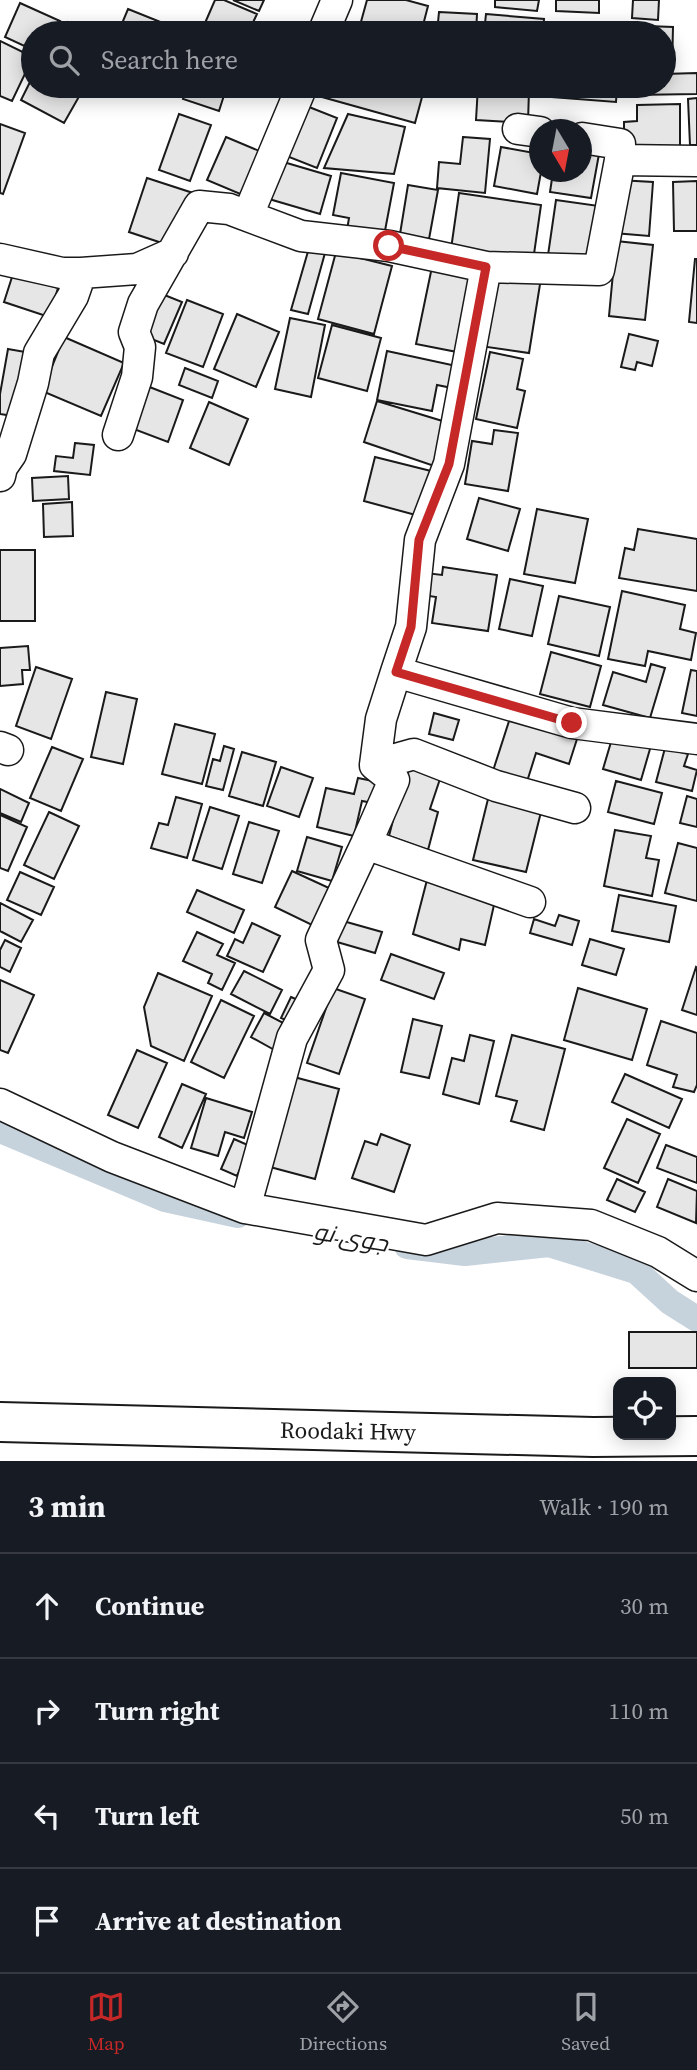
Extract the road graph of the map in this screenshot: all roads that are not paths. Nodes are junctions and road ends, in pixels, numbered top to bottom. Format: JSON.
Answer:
{"nodes":[{"id":1,"x":337,"y":0,"type":"edge"},
{"id":2,"x":328,"y":21,"type":"edge"},
{"id":3,"x":297,"y":98,"type":"edge"},
{"id":4,"x":592,"y":140,"type":"edge"},
{"id":5,"x":620,"y":160,"type":"junction"},
{"id":6,"x":697,"y":161,"type":"edge"},
{"id":7,"x":248,"y":215,"type":"junction"},
{"id":8,"x":173,"y":253,"type":"junction"},
{"id":9,"x":0,"y":259,"type":"edge"},
{"id":10,"x":486,"y":267,"type":"junction"},
{"id":11,"x":81,"y":273,"type":"junction"},
{"id":12,"x":118,"y":435,"type":"dead end"},
{"id":13,"x":0,"y":476,"type":"edge"},
{"id":14,"x":396,"y":672,"type":"junction"},
{"id":15,"x":697,"y":739,"type":"edge"},
{"id":16,"x":375,"y":765,"type":"junction"},
{"id":17,"x":575,"y":808,"type":"dead end"},
{"id":18,"x":366,"y":844,"type":"junction"},
{"id":19,"x":530,"y":902,"type":"dead end"},
{"id":20,"x":0,"y":1104,"type":"edge"},
{"id":21,"x":244,"y":1208,"type":"junction"},
{"id":22,"x":697,"y":1276,"type":"edge"},
{"id":23,"x":0,"y":1422,"type":"edge"},
{"id":24,"x":697,"y":1436,"type":"edge"}],
"edges":[{"from":1,"to":2,"type":"street"},
{"from":3,"to":7,"type":"street"},
{"from":4,"to":5,"type":"street"},
{"from":5,"to":6,"type":"street"},
{"from":5,"to":10,"type":"street"},
{"from":7,"to":8,"type":"street"},
{"from":7,"to":10,"type":"street"},
{"from":8,"to":11,"type":"street"},
{"from":8,"to":12,"type":"street"},
{"from":9,"to":11,"type":"street"},
{"from":10,"to":14,"type":"street"},
{"from":11,"to":13,"type":"street"},
{"from":14,"to":15,"type":"street"},
{"from":14,"to":16,"type":"street"},
{"from":16,"to":17,"type":"street"},
{"from":16,"to":18,"type":"street"},
{"from":18,"to":19,"type":"street"},
{"from":18,"to":21,"type":"street"},
{"from":20,"to":21,"type":"street"},
{"from":21,"to":22,"type":"street"},
{"from":23,"to":24,"type":"highway","name":"Roodaki Hwy"}]}
